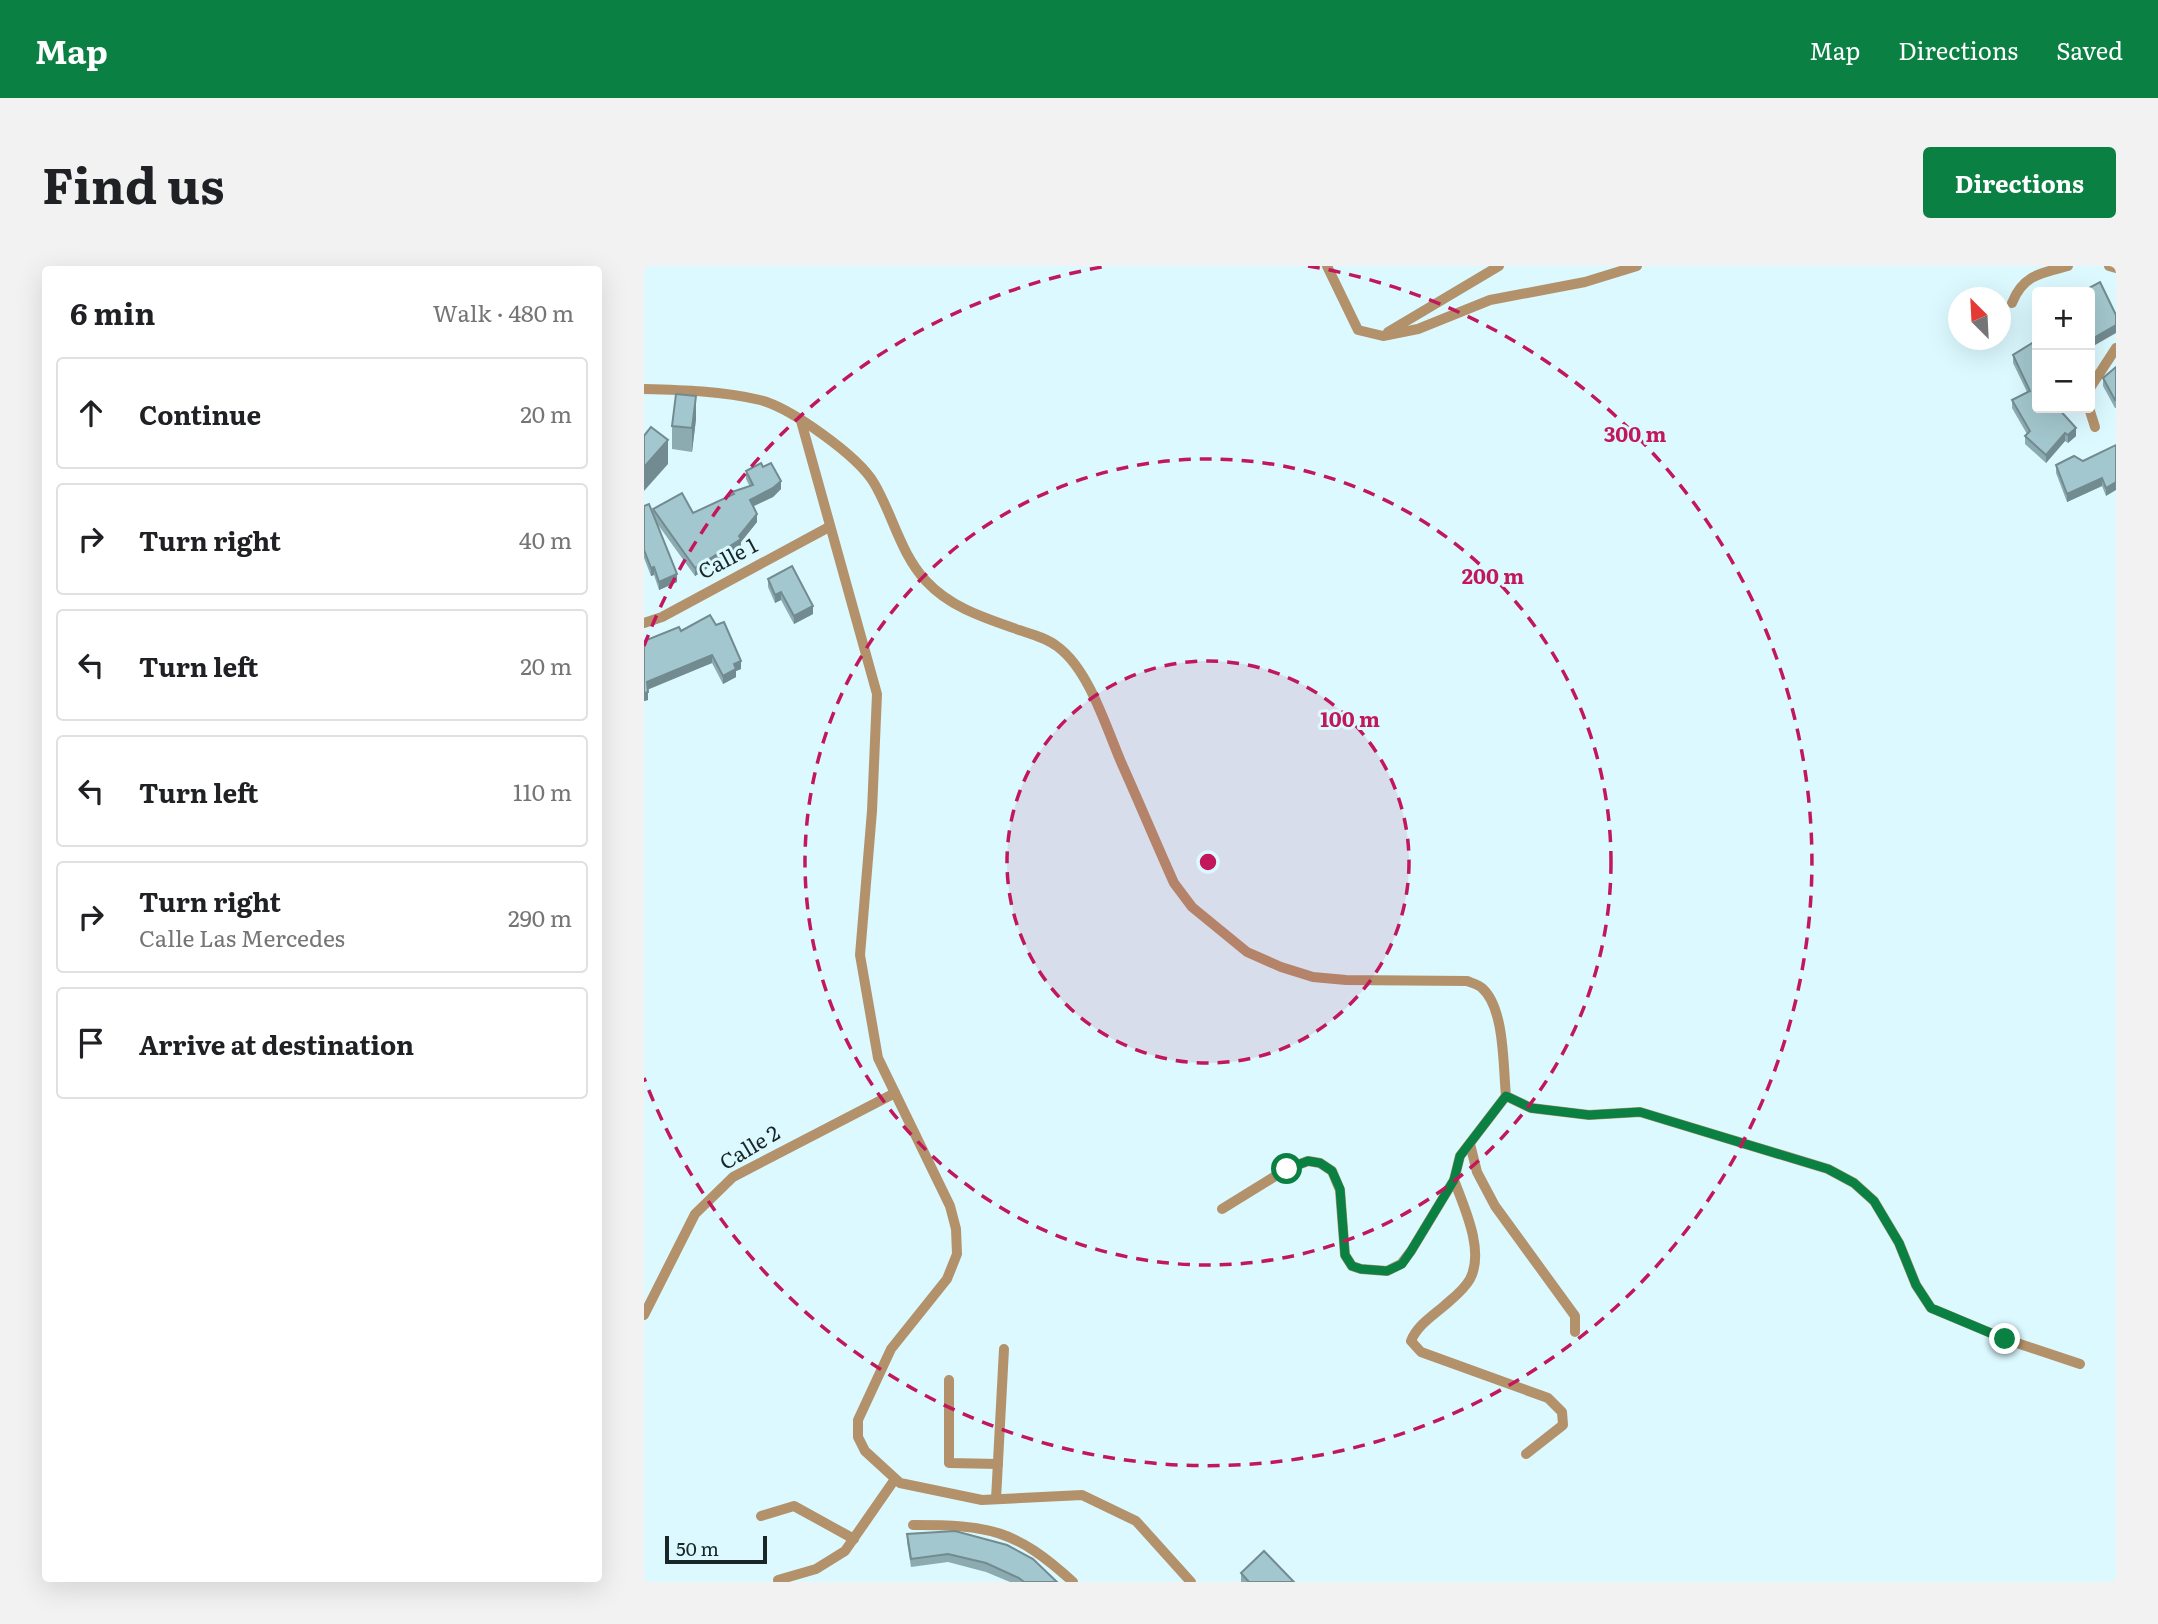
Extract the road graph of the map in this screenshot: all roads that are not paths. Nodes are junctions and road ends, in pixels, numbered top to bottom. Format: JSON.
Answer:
{"nodes":[{"id":1,"x":1327,"y":266,"type":"edge"},
{"id":2,"x":1499,"y":266,"type":"edge"},
{"id":3,"x":1636,"y":266,"type":"edge"},
{"id":4,"x":2068,"y":266,"type":"edge"},
{"id":5,"x":2109,"y":266,"type":"edge"},
{"id":6,"x":2116,"y":268,"type":"edge"},
{"id":7,"x":2012,"y":303,"type":"dead end"},
{"id":8,"x":1383,"y":336,"type":"junction"},
{"id":9,"x":2116,"y":348,"type":"edge"},
{"id":10,"x":2095,"y":380,"type":"edge"},
{"id":11,"x":644,"y":389,"type":"edge"},
{"id":12,"x":2091,"y":413,"type":"edge"},
{"id":13,"x":801,"y":421,"type":"junction"},
{"id":14,"x":2095,"y":427,"type":"dead end"},
{"id":15,"x":829,"y":527,"type":"junction"},
{"id":16,"x":644,"y":623,"type":"edge"},
{"id":17,"x":895,"y":1093,"type":"junction"},
{"id":18,"x":1506,"y":1096,"type":"junction"},
{"id":19,"x":1469,"y":1144,"type":"junction"},
{"id":20,"x":1454,"y":1180,"type":"junction"},
{"id":21,"x":1222,"y":1209,"type":"dead end"},
{"id":22,"x":644,"y":1315,"type":"edge"},
{"id":23,"x":1576,"y":1332,"type":"dead end"},
{"id":24,"x":1004,"y":1349,"type":"dead end"},
{"id":25,"x":2080,"y":1364,"type":"dead end"},
{"id":26,"x":949,"y":1380,"type":"dead end"},
{"id":27,"x":1526,"y":1454,"type":"dead end"},
{"id":28,"x":998,"y":1464,"type":"junction"},
{"id":29,"x":895,"y":1479,"type":"junction"},
{"id":30,"x":996,"y":1499,"type":"junction"},
{"id":31,"x":761,"y":1516,"type":"dead end"},
{"id":32,"x":913,"y":1525,"type":"dead end"},
{"id":33,"x":854,"y":1539,"type":"junction"},
{"id":34,"x":778,"y":1580,"type":"dead end"},
{"id":35,"x":1073,"y":1582,"type":"edge"},
{"id":36,"x":1191,"y":1582,"type":"edge"}],
"edges":[{"from":1,"to":8,"type":"street"},
{"from":2,"to":8,"type":"street"},
{"from":3,"to":8,"type":"street"},
{"from":4,"to":7,"type":"street"},
{"from":5,"to":6,"type":"street"},
{"from":9,"to":10,"type":"street"},
{"from":11,"to":13,"type":"street"},
{"from":12,"to":14,"type":"street"},
{"from":13,"to":15,"type":"street"},
{"from":13,"to":18,"type":"street"},
{"from":15,"to":16,"type":"street","name":"Calle 1"},
{"from":15,"to":17,"type":"street"},
{"from":17,"to":22,"type":"street","name":"Calle 2"},
{"from":17,"to":29,"type":"street"},
{"from":18,"to":19,"type":"street"},
{"from":18,"to":25,"type":"street"},
{"from":19,"to":20,"type":"street"},
{"from":19,"to":23,"type":"street"},
{"from":20,"to":21,"type":"street"},
{"from":20,"to":27,"type":"street"},
{"from":24,"to":28,"type":"street"},
{"from":26,"to":28,"type":"street"},
{"from":28,"to":30,"type":"street"},
{"from":29,"to":30,"type":"street"},
{"from":29,"to":33,"type":"street"},
{"from":30,"to":36,"type":"street"},
{"from":31,"to":33,"type":"street"},
{"from":32,"to":35,"type":"street"},
{"from":33,"to":34,"type":"street"}]}
